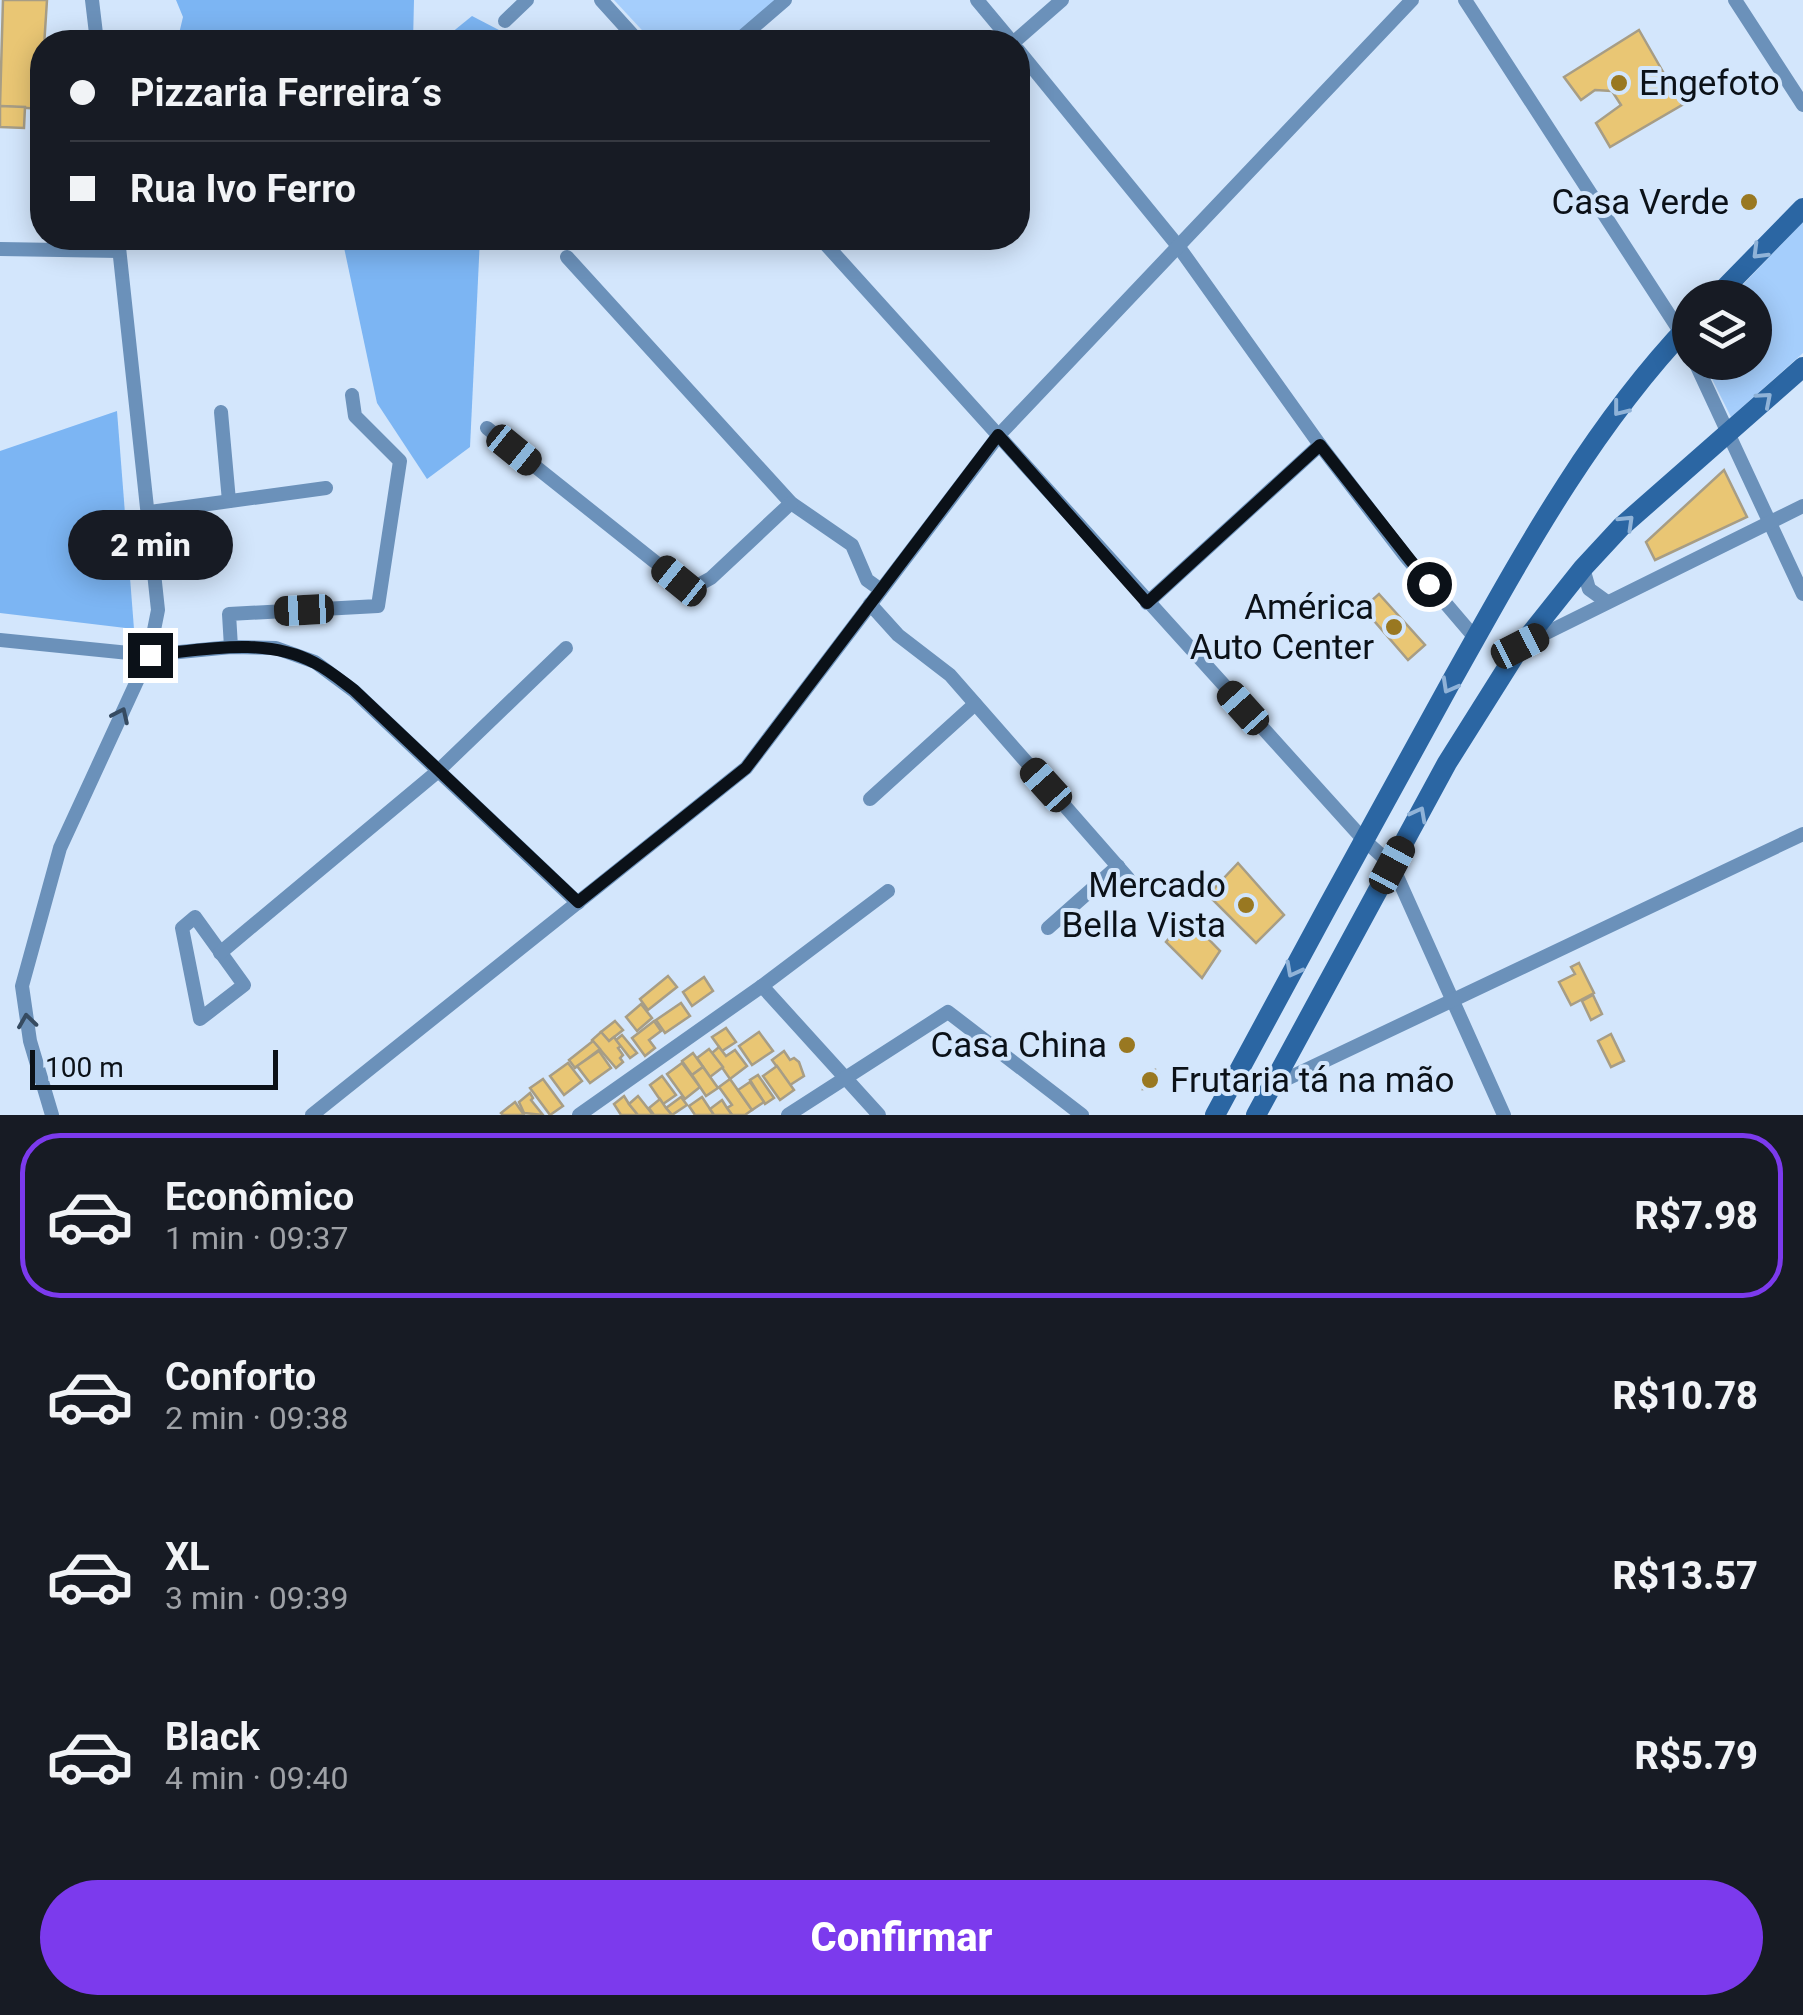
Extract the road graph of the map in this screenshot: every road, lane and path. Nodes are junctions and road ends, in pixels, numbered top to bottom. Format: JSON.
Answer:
{"nodes":[{"id":1,"x":92,"y":0,"type":"edge"},
{"id":2,"x":527,"y":0,"type":"edge"},
{"id":3,"x":601,"y":0,"type":"edge"},
{"id":4,"x":784,"y":0,"type":"edge"},
{"id":5,"x":977,"y":0,"type":"edge"},
{"id":6,"x":1062,"y":0,"type":"edge"},
{"id":7,"x":1412,"y":0,"type":"edge"},
{"id":8,"x":1465,"y":0,"type":"edge"},
{"id":9,"x":1735,"y":0,"type":"edge"},
{"id":10,"x":505,"y":21,"type":"dead end"},
{"id":11,"x":96,"y":30,"type":"edge"},
{"id":12,"x":628,"y":30,"type":"edge"},
{"id":13,"x":750,"y":30,"type":"edge"},
{"id":14,"x":1003,"y":30,"type":"edge"},
{"id":15,"x":1027,"y":30,"type":"edge"},
{"id":16,"x":1030,"y":65,"type":"edge"},
{"id":17,"x":1803,"y":105,"type":"edge"},
{"id":18,"x":1803,"y":208,"type":"edge"},
{"id":19,"x":1178,"y":246,"type":"junction"},
{"id":20,"x":30,"y":248,"type":"edge"},
{"id":21,"x":0,"y":249,"type":"edge"},
{"id":22,"x":120,"y":250,"type":"edge"},
{"id":23,"x":831,"y":250,"type":"edge"},
{"id":24,"x":566,"y":257,"type":"dead end"},
{"id":25,"x":1733,"y":280,"type":"edge"},
{"id":26,"x":1672,"y":314,"type":"edge"},
{"id":27,"x":1672,"y":354,"type":"edge"},
{"id":28,"x":1803,"y":366,"type":"edge"},
{"id":29,"x":1702,"y":380,"type":"edge"},
{"id":30,"x":352,"y":395,"type":"dead end"},
{"id":31,"x":221,"y":412,"type":"dead end"},
{"id":32,"x":486,"y":428,"type":"dead end"},
{"id":33,"x":1727,"y":432,"type":"junction"},
{"id":34,"x":998,"y":435,"type":"junction"},
{"id":35,"x":1320,"y":445,"type":"junction"},
{"id":36,"x":326,"y":488,"type":"dead end"},
{"id":37,"x":229,"y":501,"type":"junction"},
{"id":38,"x":791,"y":503,"type":"junction"},
{"id":39,"x":1803,"y":506,"type":"edge"},
{"id":40,"x":150,"y":512,"type":"junction"},
{"id":41,"x":1770,"y":523,"type":"junction"},
{"id":42,"x":1583,"y":568,"type":"junction"},
{"id":43,"x":881,"y":590,"type":"junction"},
{"id":44,"x":1803,"y":594,"type":"edge"},
{"id":45,"x":1606,"y":602,"type":"junction"},
{"id":46,"x":1147,"y":603,"type":"junction"},
{"id":47,"x":870,"y":604,"type":"junction"},
{"id":48,"x":1476,"y":639,"type":"junction"},
{"id":49,"x":0,"y":640,"type":"edge"},
{"id":50,"x":1520,"y":646,"type":"junction"},
{"id":51,"x":231,"y":647,"type":"junction"},
{"id":52,"x":566,"y":648,"type":"dead end"},
{"id":53,"x":150,"y":655,"type":"junction"},
{"id":54,"x":975,"y":704,"type":"junction"},
{"id":55,"x":437,"y":772,"type":"junction"},
{"id":56,"x":870,"y":800,"type":"dead end"},
{"id":57,"x":1803,"y":834,"type":"edge"},
{"id":58,"x":1364,"y":839,"type":"junction"},
{"id":59,"x":1392,"y":865,"type":"junction"},
{"id":60,"x":888,"y":892,"type":"dead end"},
{"id":61,"x":578,"y":902,"type":"junction"},
{"id":62,"x":1048,"y":928,"type":"dead end"},
{"id":63,"x":220,"y":953,"type":"junction"},
{"id":64,"x":762,"y":986,"type":"junction"},
{"id":65,"x":1451,"y":1000,"type":"junction"},
{"id":66,"x":845,"y":1077,"type":"junction"},
{"id":67,"x":1273,"y":1085,"type":"junction"},
{"id":68,"x":52,"y":1115,"type":"edge"},
{"id":69,"x":312,"y":1115,"type":"edge"},
{"id":70,"x":579,"y":1115,"type":"edge"},
{"id":71,"x":788,"y":1115,"type":"edge"},
{"id":72,"x":879,"y":1115,"type":"edge"},
{"id":73,"x":1082,"y":1115,"type":"edge"},
{"id":74,"x":1216,"y":1115,"type":"edge"},
{"id":75,"x":1256,"y":1115,"type":"edge"},
{"id":76,"x":1504,"y":1115,"type":"edge"}],
"edges":[{"from":1,"to":11,"type":"street"},
{"from":2,"to":10,"type":"street"},
{"from":3,"to":12,"type":"street"},
{"from":4,"to":13,"type":"street"},
{"from":5,"to":14,"type":"street"},
{"from":6,"to":15,"type":"street"},
{"from":7,"to":19,"type":"street"},
{"from":8,"to":26,"type":"street"},
{"from":9,"to":17,"type":"street"},
{"from":16,"to":19,"type":"street"},
{"from":18,"to":25,"type":"main road","one_way":true},
{"from":19,"to":34,"type":"street"},
{"from":19,"to":35,"type":"street"},
{"from":20,"to":21,"type":"street"},
{"from":22,"to":40,"type":"street"},
{"from":23,"to":34,"type":"street"},
{"from":24,"to":38,"type":"street"},
{"from":27,"to":48,"type":"main road","one_way":true},
{"from":33,"to":28,"type":"main road","one_way":true},
{"from":29,"to":33,"type":"street"},
{"from":30,"to":51,"type":"street"},
{"from":31,"to":37,"type":"street"},
{"from":32,"to":38,"type":"street"},
{"from":33,"to":41,"type":"street"},
{"from":42,"to":33,"type":"main road","one_way":true},
{"from":34,"to":43,"type":"street"},
{"from":34,"to":46,"type":"street"},
{"from":35,"to":46,"type":"street"},
{"from":35,"to":48,"type":"street"},
{"from":36,"to":37,"type":"street"},
{"from":37,"to":40,"type":"street"},
{"from":38,"to":43,"type":"street"},
{"from":39,"to":41,"type":"street"},
{"from":40,"to":53,"type":"street"},
{"from":41,"to":44,"type":"street"},
{"from":41,"to":45,"type":"street"},
{"from":42,"to":45,"type":"street"},
{"from":42,"to":50,"type":"main road"},
{"from":43,"to":47,"type":"street"},
{"from":45,"to":50,"type":"street"},
{"from":46,"to":58,"type":"street"},
{"from":47,"to":54,"type":"street"},
{"from":47,"to":61,"type":"street"},
{"from":48,"to":58,"type":"main road","one_way":true},
{"from":49,"to":53,"type":"street"},
{"from":59,"to":50,"type":"main road","one_way":true},
{"from":51,"to":53,"type":"street"},
{"from":51,"to":55,"type":"street"},
{"from":52,"to":55,"type":"street"},
{"from":68,"to":53,"type":"street","one_way":true},
{"from":54,"to":56,"type":"street"},
{"from":54,"to":62,"type":"street"},
{"from":55,"to":61,"type":"street"},
{"from":55,"to":63,"type":"street"},
{"from":57,"to":65,"type":"street"},
{"from":58,"to":59,"type":"street"},
{"from":58,"to":74,"type":"main road","one_way":true},
{"from":59,"to":65,"type":"street"},
{"from":59,"to":67,"type":"main road"},
{"from":60,"to":64,"type":"street"},
{"from":61,"to":69,"type":"street"},
{"from":63,"to":63,"type":"street"},
{"from":64,"to":66,"type":"street"},
{"from":64,"to":70,"type":"street"},
{"from":65,"to":67,"type":"street"},
{"from":65,"to":76,"type":"street"},
{"from":66,"to":71,"type":"street"},
{"from":66,"to":72,"type":"street"},
{"from":66,"to":73,"type":"street"},
{"from":67,"to":75,"type":"main road"}]}
